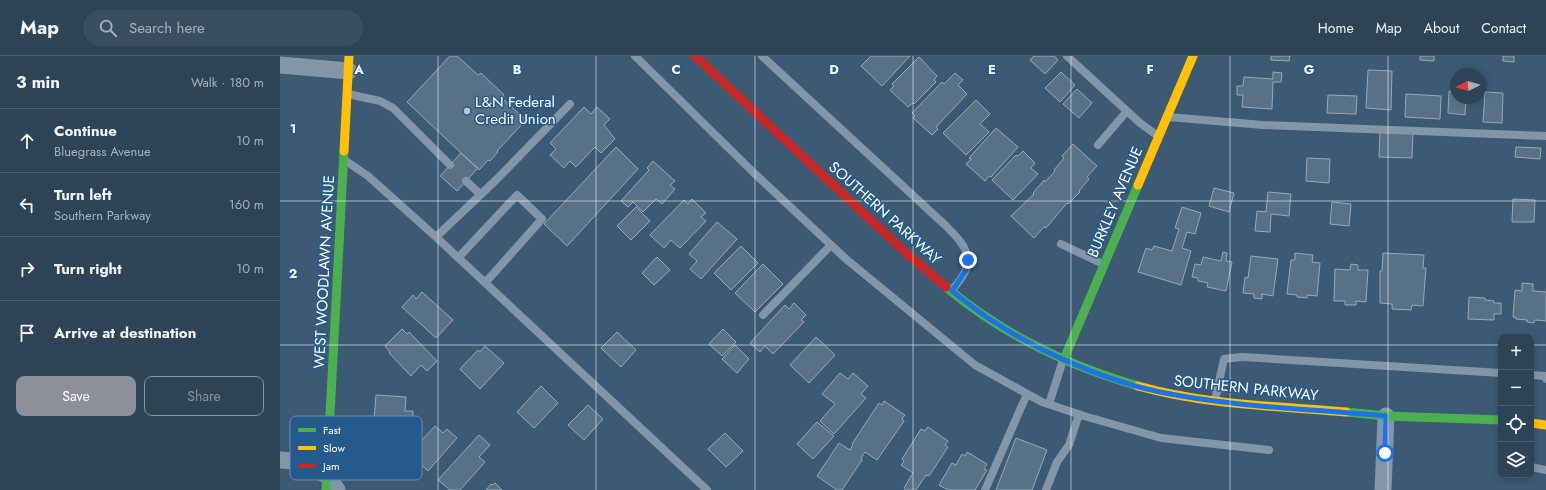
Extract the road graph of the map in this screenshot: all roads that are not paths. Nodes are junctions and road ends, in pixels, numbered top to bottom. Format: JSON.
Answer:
{"nodes":[{"id":1,"x":635,"y":56,"type":"edge"},
{"id":2,"x":695,"y":56,"type":"edge"},
{"id":3,"x":762,"y":56,"type":"edge"},
{"id":4,"x":1067,"y":56,"type":"edge"},
{"id":5,"x":1193,"y":56,"type":"edge"},
{"id":6,"x":288,"y":62,"type":"edge"},
{"id":7,"x":349,"y":64,"type":"edge"},
{"id":8,"x":347,"y":94,"type":"junction"},
{"id":9,"x":570,"y":104,"type":"dead end"},
{"id":10,"x":1127,"y":111,"type":"junction"},
{"id":11,"x":1167,"y":117,"type":"junction"},
{"id":12,"x":1546,"y":136,"type":"edge"},
{"id":13,"x":1158,"y":137,"type":"junction"},
{"id":14,"x":1098,"y":145,"type":"dead end"},
{"id":15,"x":344,"y":159,"type":"junction"},
{"id":16,"x":450,"y":165,"type":"dead end"},
{"id":17,"x":466,"y":181,"type":"dead end"},
{"id":18,"x":480,"y":194,"type":"junction"},
{"id":19,"x":436,"y":237,"type":"junction"},
{"id":20,"x":1061,"y":244,"type":"dead end"},
{"id":21,"x":831,"y":245,"type":"junction"},
{"id":22,"x":458,"y":258,"type":"junction"},
{"id":23,"x":1104,"y":264,"type":"junction"},
{"id":24,"x":485,"y":283,"type":"junction"},
{"id":25,"x":952,"y":291,"type":"junction"},
{"id":26,"x":763,"y":315,"type":"dead end"},
{"id":27,"x":1064,"y":359,"type":"junction"},
{"id":28,"x":1498,"y":373,"type":"edge"},
{"id":29,"x":1534,"y":375,"type":"edge"},
{"id":30,"x":1546,"y":379,"type":"edge"},
{"id":31,"x":1027,"y":394,"type":"junction"},
{"id":32,"x":1215,"y":401,"type":"junction"},
{"id":33,"x":1048,"y":404,"type":"junction"},
{"id":34,"x":1080,"y":414,"type":"junction"},
{"id":35,"x":330,"y":416,"type":"edge"},
{"id":36,"x":1386,"y":416,"type":"junction"},
{"id":37,"x":1498,"y":420,"type":"edge"},
{"id":38,"x":1534,"y":423,"type":"edge"},
{"id":39,"x":1546,"y":425,"type":"edge"},
{"id":40,"x":1269,"y":450,"type":"dead end"},
{"id":41,"x":280,"y":460,"type":"edge"},
{"id":42,"x":290,"y":461,"type":"edge"},
{"id":43,"x":1534,"y":468,"type":"edge"},
{"id":44,"x":1546,"y":470,"type":"edge"},
{"id":45,"x":327,"y":482,"type":"edge"},
{"id":46,"x":337,"y":490,"type":"edge"},
{"id":47,"x":708,"y":490,"type":"edge"},
{"id":48,"x":985,"y":490,"type":"edge"},
{"id":49,"x":1046,"y":490,"type":"edge"},
{"id":50,"x":1383,"y":490,"type":"edge"}],
"edges":[{"from":1,"to":21,"type":"lane"},
{"from":2,"to":25,"type":"main road","name":"SOUTHERN PARKWAY"},
{"from":3,"to":25,"type":"lane"},
{"from":4,"to":10,"type":"lane"},
{"from":5,"to":11,"type":"main road","name":"BURKLEY AVENUE"},
{"from":6,"to":7,"type":"street"},
{"from":7,"to":8,"type":"main road","name":"WEST WOODLAWN AVENUE"},
{"from":8,"to":15,"type":"main road","name":"WEST WOODLAWN AVENUE"},
{"from":8,"to":16,"type":"lane"},
{"from":9,"to":18,"type":"lane"},
{"from":10,"to":13,"type":"lane"},
{"from":10,"to":14,"type":"lane"},
{"from":11,"to":12,"type":"lane"},
{"from":11,"to":13,"type":"main road","name":"BURKLEY AVENUE"},
{"from":13,"to":23,"type":"main road","name":"BURKLEY AVENUE"},
{"from":15,"to":19,"type":"lane"},
{"from":15,"to":35,"type":"main road","name":"WEST WOODLAWN AVENUE"},
{"from":17,"to":18,"type":"lane"},
{"from":18,"to":19,"type":"lane"},
{"from":19,"to":22,"type":"lane"},
{"from":20,"to":23,"type":"lane"},
{"from":21,"to":26,"type":"lane"},
{"from":21,"to":31,"type":"lane"},
{"from":22,"to":24,"type":"lane"},
{"from":22,"to":24,"type":"lane"},
{"from":23,"to":27,"type":"main road","name":"BURKLEY AVENUE"},
{"from":24,"to":47,"type":"lane"},
{"from":25,"to":27,"type":"main road","name":"SOUTHERN PARKWAY"},
{"from":27,"to":32,"type":"main road","name":"SOUTHERN PARKWAY"},
{"from":27,"to":33,"type":"lane"},
{"from":28,"to":32,"type":"lane"},
{"from":29,"to":30,"type":"lane"},
{"from":31,"to":33,"type":"lane"},
{"from":31,"to":48,"type":"lane"},
{"from":32,"to":36,"type":"main road","name":"SOUTHERN PARKWAY"},
{"from":33,"to":34,"type":"lane"},
{"from":34,"to":40,"type":"lane"},
{"from":34,"to":49,"type":"lane"},
{"from":36,"to":37,"type":"main road","name":"SOUTHERN PARKWAY"},
{"from":36,"to":50,"type":"street"},
{"from":38,"to":39,"type":"main road"},
{"from":41,"to":42,"type":"street"},
{"from":43,"to":44,"type":"lane"},
{"from":45,"to":46,"type":"street"}]}
